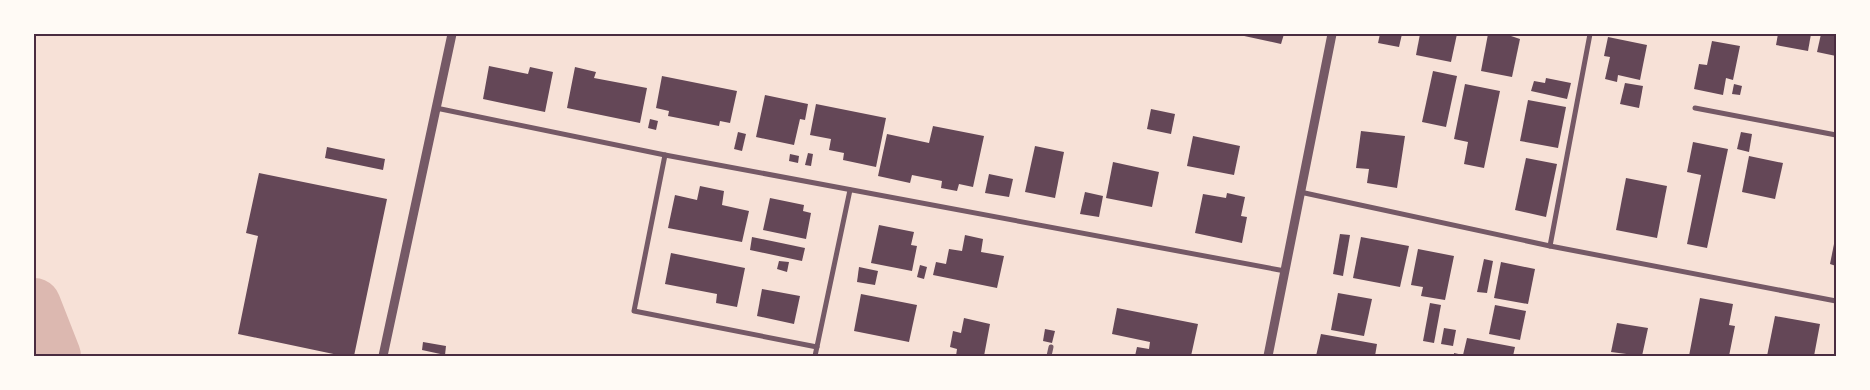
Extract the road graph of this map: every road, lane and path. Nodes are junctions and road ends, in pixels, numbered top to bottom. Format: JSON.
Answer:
{"nodes":[{"id":1,"x":452,"y":34,"type":"edge"},
{"id":2,"x":1332,"y":34,"type":"edge"},
{"id":3,"x":1590,"y":34,"type":"edge"},
{"id":4,"x":436,"y":108,"type":"junction"},
{"id":5,"x":1695,"y":108,"type":"dead end"},
{"id":6,"x":1836,"y":135,"type":"edge"},
{"id":7,"x":665,"y":155,"type":"junction"},
{"id":8,"x":850,"y":190,"type":"junction"},
{"id":9,"x":1299,"y":192,"type":"junction"},
{"id":10,"x":1550,"y":246,"type":"junction"},
{"id":11,"x":1285,"y":271,"type":"junction"},
{"id":12,"x":1836,"y":301,"type":"edge"},
{"id":13,"x":817,"y":347,"type":"junction"},
{"id":14,"x":1051,"y":347,"type":"dead end"},
{"id":15,"x":383,"y":356,"type":"edge"},
{"id":16,"x":815,"y":356,"type":"edge"},
{"id":17,"x":1049,"y":356,"type":"edge"},
{"id":18,"x":1268,"y":356,"type":"edge"}],
"edges":[{"from":1,"to":4,"type":"street"},
{"from":2,"to":9,"type":"street"},
{"from":3,"to":10,"type":"street"},
{"from":4,"to":7,"type":"street"},
{"from":4,"to":15,"type":"street"},
{"from":5,"to":6,"type":"street"},
{"from":7,"to":8,"type":"street"},
{"from":7,"to":13,"type":"street"},
{"from":8,"to":11,"type":"street"},
{"from":8,"to":13,"type":"street"},
{"from":9,"to":10,"type":"street"},
{"from":9,"to":11,"type":"street"},
{"from":10,"to":12,"type":"street"},
{"from":11,"to":18,"type":"street"},
{"from":13,"to":16,"type":"street"},
{"from":14,"to":17,"type":"street"}]}
